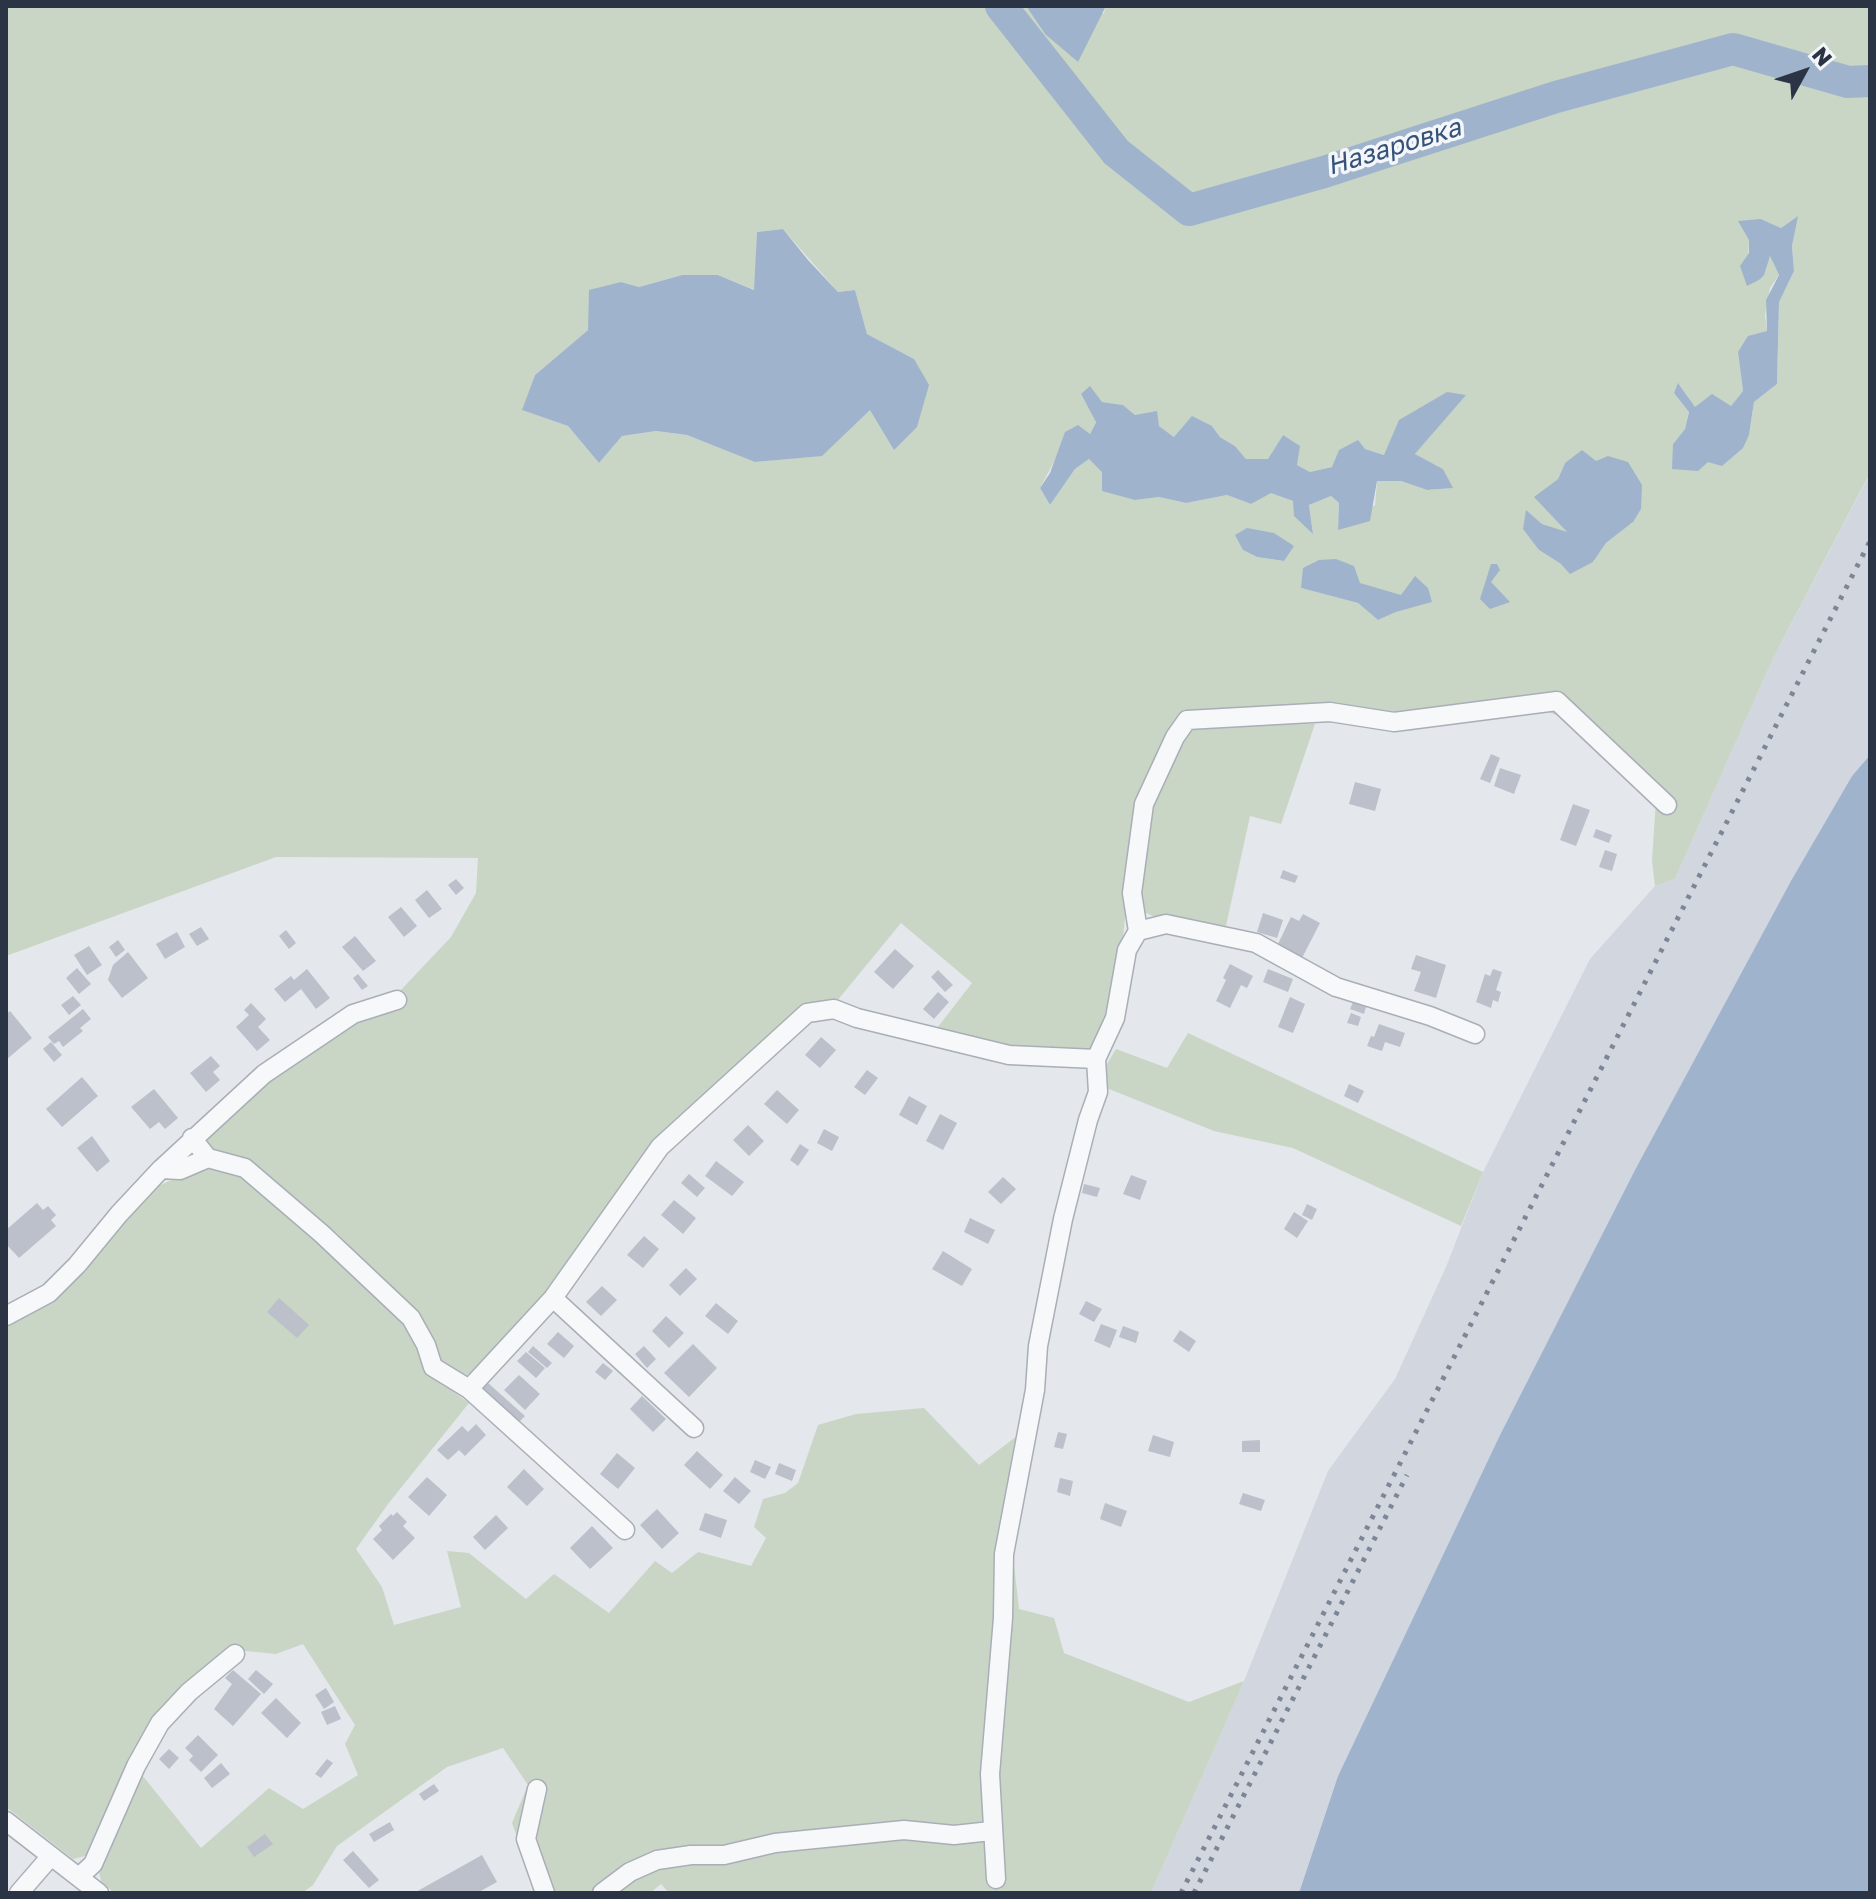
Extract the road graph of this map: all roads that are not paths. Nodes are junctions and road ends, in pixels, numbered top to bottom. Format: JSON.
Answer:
{"nodes":[{"id":1,"x":1667,"y":805,"type":"dead end"},
{"id":2,"x":1138,"y":931,"type":"junction"},
{"id":3,"x":397,"y":1000,"type":"dead end"},
{"id":4,"x":1475,"y":1034,"type":"dead end"},
{"id":5,"x":1096,"y":1059,"type":"junction"},
{"id":6,"x":192,"y":1138,"type":"junction"},
{"id":7,"x":208,"y":1158,"type":"junction"},
{"id":8,"x":161,"y":1169,"type":"junction"},
{"id":9,"x":553,"y":1298,"type":"junction"},
{"id":10,"x":8,"y":1309,"type":"edge"},
{"id":11,"x":469,"y":1389,"type":"junction"},
{"id":12,"x":694,"y":1428,"type":"dead end"},
{"id":13,"x":625,"y":1530,"type":"dead end"},
{"id":14,"x":235,"y":1654,"type":"dead end"},
{"id":15,"x":537,"y":1789,"type":"dead end"},
{"id":16,"x":6,"y":1821,"type":"edge"},
{"id":17,"x":991,"y":1831,"type":"junction"},
{"id":18,"x":51,"y":1856,"type":"junction"},
{"id":19,"x":80,"y":1876,"type":"junction"},
{"id":20,"x":996,"y":1879,"type":"dead end"},
{"id":21,"x":19,"y":1893,"type":"edge"},
{"id":22,"x":99,"y":1893,"type":"edge"},
{"id":23,"x":545,"y":1893,"type":"edge"},
{"id":24,"x":602,"y":1893,"type":"edge"}],
"edges":[{"from":1,"to":2,"type":"street"},
{"from":2,"to":4,"type":"street"},
{"from":2,"to":5,"type":"street"},
{"from":3,"to":6,"type":"street"},
{"from":5,"to":9,"type":"street"},
{"from":5,"to":17,"type":"street"},
{"from":6,"to":7,"type":"street"},
{"from":6,"to":8,"type":"street"},
{"from":7,"to":8,"type":"street"},
{"from":7,"to":11,"type":"street"},
{"from":8,"to":10,"type":"street"},
{"from":9,"to":11,"type":"street"},
{"from":9,"to":12,"type":"street"},
{"from":11,"to":13,"type":"street"},
{"from":14,"to":19,"type":"street"},
{"from":15,"to":23,"type":"street"},
{"from":16,"to":18,"type":"street"},
{"from":17,"to":20,"type":"street"},
{"from":17,"to":24,"type":"street"},
{"from":18,"to":19,"type":"street"},
{"from":18,"to":21,"type":"street"},
{"from":19,"to":22,"type":"street"}]}
